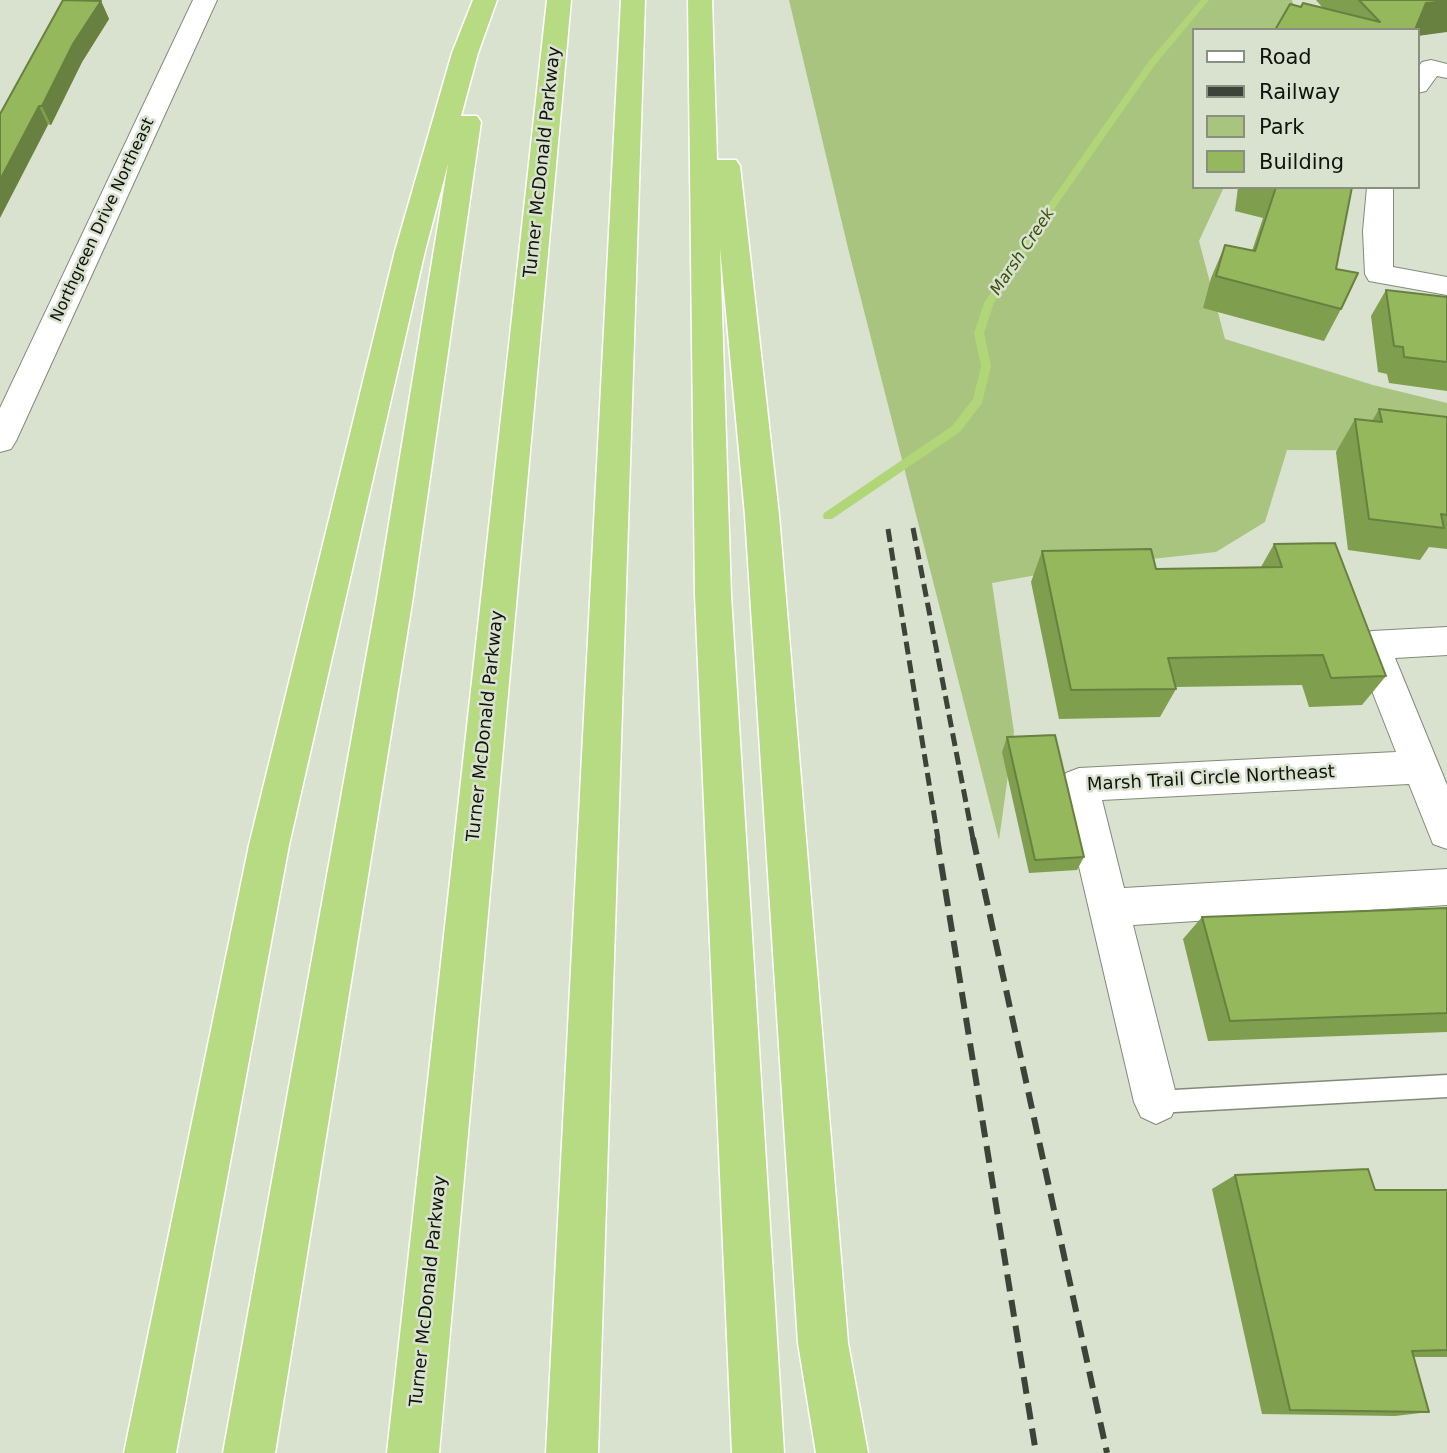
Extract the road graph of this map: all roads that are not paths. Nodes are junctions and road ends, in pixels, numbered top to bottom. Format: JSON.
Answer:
{"nodes":[{"id":1,"x":205,"y":0,"type":"edge"},
{"id":2,"x":486,"y":0,"type":"edge"},
{"id":3,"x":559,"y":0,"type":"edge"},
{"id":4,"x":634,"y":0,"type":"edge"},
{"id":5,"x":700,"y":0,"type":"edge"},
{"id":6,"x":1447,"y":71,"type":"edge"},
{"id":7,"x":1419,"y":83,"type":"edge"},
{"id":8,"x":702,"y":104,"type":"junction"},
{"id":9,"x":1380,"y":189,"type":"edge"},
{"id":10,"x":1447,"y":286,"type":"edge"},
{"id":11,"x":0,"y":441,"type":"edge"},
{"id":12,"x":1447,"y":641,"type":"edge"},
{"id":13,"x":1421,"y":767,"type":"junction"},
{"id":14,"x":1447,"y":832,"type":"edge"},
{"id":15,"x":1447,"y":887,"type":"edge"},
{"id":16,"x":1109,"y":908,"type":"junction"},
{"id":17,"x":1447,"y":1086,"type":"edge"},
{"id":18,"x":1156,"y":1102,"type":"joint"},
{"id":19,"x":150,"y":1453,"type":"edge"},
{"id":20,"x":249,"y":1453,"type":"edge"},
{"id":21,"x":413,"y":1453,"type":"edge"},
{"id":22,"x":572,"y":1453,"type":"edge"},
{"id":23,"x":758,"y":1453,"type":"edge"},
{"id":24,"x":842,"y":1453,"type":"edge"}],
"edges":[{"from":1,"to":11,"type":"street","name":"Northgreen Drive Northeast"},
{"from":2,"to":19,"type":"highway"},
{"from":2,"to":20,"type":"highway"},
{"from":3,"to":21,"type":"highway","name":"Turner McDonald Parkway"},
{"from":4,"to":22,"type":"highway"},
{"from":5,"to":8,"type":"highway"},
{"from":6,"to":7,"type":"street"},
{"from":8,"to":23,"type":"highway"},
{"from":8,"to":24,"type":"highway"},
{"from":9,"to":10,"type":"street"},
{"from":12,"to":13,"type":"street"},
{"from":13,"to":14,"type":"street"},
{"from":13,"to":16,"type":"street","name":"Marsh Trail Circle Northeast"},
{"from":15,"to":16,"type":"street"},
{"from":16,"to":18,"type":"street","name":"Marsh Trail Circle Northeast"},
{"from":17,"to":18,"type":"lane"}]}
